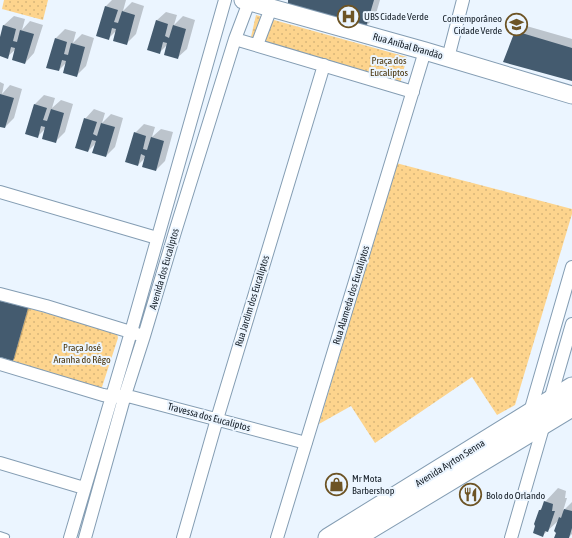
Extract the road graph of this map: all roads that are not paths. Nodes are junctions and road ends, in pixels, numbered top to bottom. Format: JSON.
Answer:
{"nodes":[{"id":1,"x":225,"y":0,"type":"edge"},
{"id":2,"x":463,"y":0,"type":"edge"},
{"id":3,"x":246,"y":1,"type":"edge"},
{"id":4,"x":278,"y":6,"type":"edge"},
{"id":5,"x":235,"y":39,"type":"junction"},
{"id":6,"x":257,"y":45,"type":"junction"},
{"id":7,"x":425,"y":51,"type":"junction"},
{"id":8,"x":448,"y":58,"type":"junction"},
{"id":9,"x":324,"y":65,"type":"junction"},
{"id":10,"x":413,"y":92,"type":"junction"},
{"id":11,"x":572,"y":95,"type":"edge"},
{"id":12,"x":0,"y":192,"type":"edge"},
{"id":13,"x":159,"y":232,"type":"junction"},
{"id":14,"x":175,"y":232,"type":"junction"},
{"id":15,"x":572,"y":267,"type":"edge"},
{"id":16,"x":0,"y":294,"type":"edge"},
{"id":17,"x":572,"y":324,"type":"edge"},
{"id":18,"x":131,"y":332,"type":"junction"},
{"id":19,"x":144,"y":336,"type":"junction"},
{"id":20,"x":0,"y":364,"type":"edge"},
{"id":21,"x":572,"y":387,"type":"edge"},
{"id":22,"x":125,"y":395,"type":"junction"},
{"id":23,"x":111,"y":397,"type":"junction"},
{"id":24,"x":550,"y":400,"type":"junction"},
{"id":25,"x":572,"y":407,"type":"edge"},
{"id":26,"x":537,"y":418,"type":"junction"},
{"id":27,"x":217,"y":419,"type":"junction"},
{"id":28,"x":306,"y":443,"type":"junction"},
{"id":29,"x":0,"y":463,"type":"edge"},
{"id":30,"x":84,"y":488,"type":"junction"},
{"id":31,"x":70,"y":538,"type":"edge"},
{"id":32,"x":85,"y":538,"type":"edge"},
{"id":33,"x":183,"y":538,"type":"edge"},
{"id":34,"x":277,"y":538,"type":"edge"},
{"id":35,"x":328,"y":538,"type":"edge"},
{"id":36,"x":355,"y":538,"type":"edge"},
{"id":37,"x":511,"y":538,"type":"edge"}],
"edges":[{"from":1,"to":13,"type":"street","name":"Avenida dos Eucaliptos"},
{"from":2,"to":8,"type":"street"},
{"from":3,"to":4,"type":"street","name":"Rua Aníbal Brandão"},
{"from":3,"to":5,"type":"street","name":"Avenida dos Eucaliptos"},
{"from":4,"to":6,"type":"street"},
{"from":4,"to":7,"type":"street","name":"Rua Aníbal Brandão"},
{"from":5,"to":6,"type":"street"},
{"from":5,"to":14,"type":"street","name":"Avenida dos Eucaliptos"},
{"from":6,"to":9,"type":"street"},
{"from":7,"to":8,"type":"street","name":"Rua Aníbal Brandão"},
{"from":7,"to":10,"type":"street","name":"Rua Alameda dos Eucaliptos"},
{"from":8,"to":11,"type":"street","name":"Rua Aníbal Brandão"},
{"from":9,"to":10,"type":"street"},
{"from":9,"to":27,"type":"street","name":"Rua Jardim dos Eucaliptos"},
{"from":10,"to":28,"type":"street","name":"Rua Alameda dos Eucaliptos"},
{"from":12,"to":13,"type":"street"},
{"from":13,"to":14,"type":"street"},
{"from":13,"to":18,"type":"street","name":"Avenida dos Eucaliptos"},
{"from":14,"to":19,"type":"street","name":"Avenida dos Eucaliptos"},
{"from":15,"to":26,"type":"street"},
{"from":16,"to":18,"type":"street"},
{"from":17,"to":24,"type":"street"},
{"from":18,"to":19,"type":"street"},
{"from":18,"to":23,"type":"street","name":"Avenida dos Eucaliptos"},
{"from":19,"to":22,"type":"street","name":"Avenida dos Eucaliptos"},
{"from":20,"to":23,"type":"street"},
{"from":21,"to":24,"type":"main road","name":"Avenida Ayrton Senna"},
{"from":22,"to":23,"type":"street","name":"Travessa dos Eucaliptos"},
{"from":22,"to":27,"type":"street","name":"Travessa dos Eucaliptos"},
{"from":22,"to":32,"type":"street","name":"Avenida dos Eucaliptos"},
{"from":23,"to":30,"type":"street","name":"Avenida dos Eucaliptos"},
{"from":24,"to":26,"type":"main road","name":"Avenida Ayrton Senna"},
{"from":25,"to":26,"type":"main road","name":"Avenida Ayrton Senna"},
{"from":26,"to":35,"type":"main road","name":"Avenida Ayrton Senna"},
{"from":26,"to":36,"type":"main road","name":"Avenida Ayrton Senna"},
{"from":26,"to":37,"type":"street"},
{"from":27,"to":28,"type":"street","name":"Travessa dos Eucaliptos"},
{"from":27,"to":33,"type":"street","name":"Rua Jardim dos Eucaliptos"},
{"from":28,"to":34,"type":"street","name":"Rua Alameda dos Eucaliptos"},
{"from":29,"to":30,"type":"street"},
{"from":30,"to":31,"type":"street","name":"Avenida dos Eucaliptos"}]}
